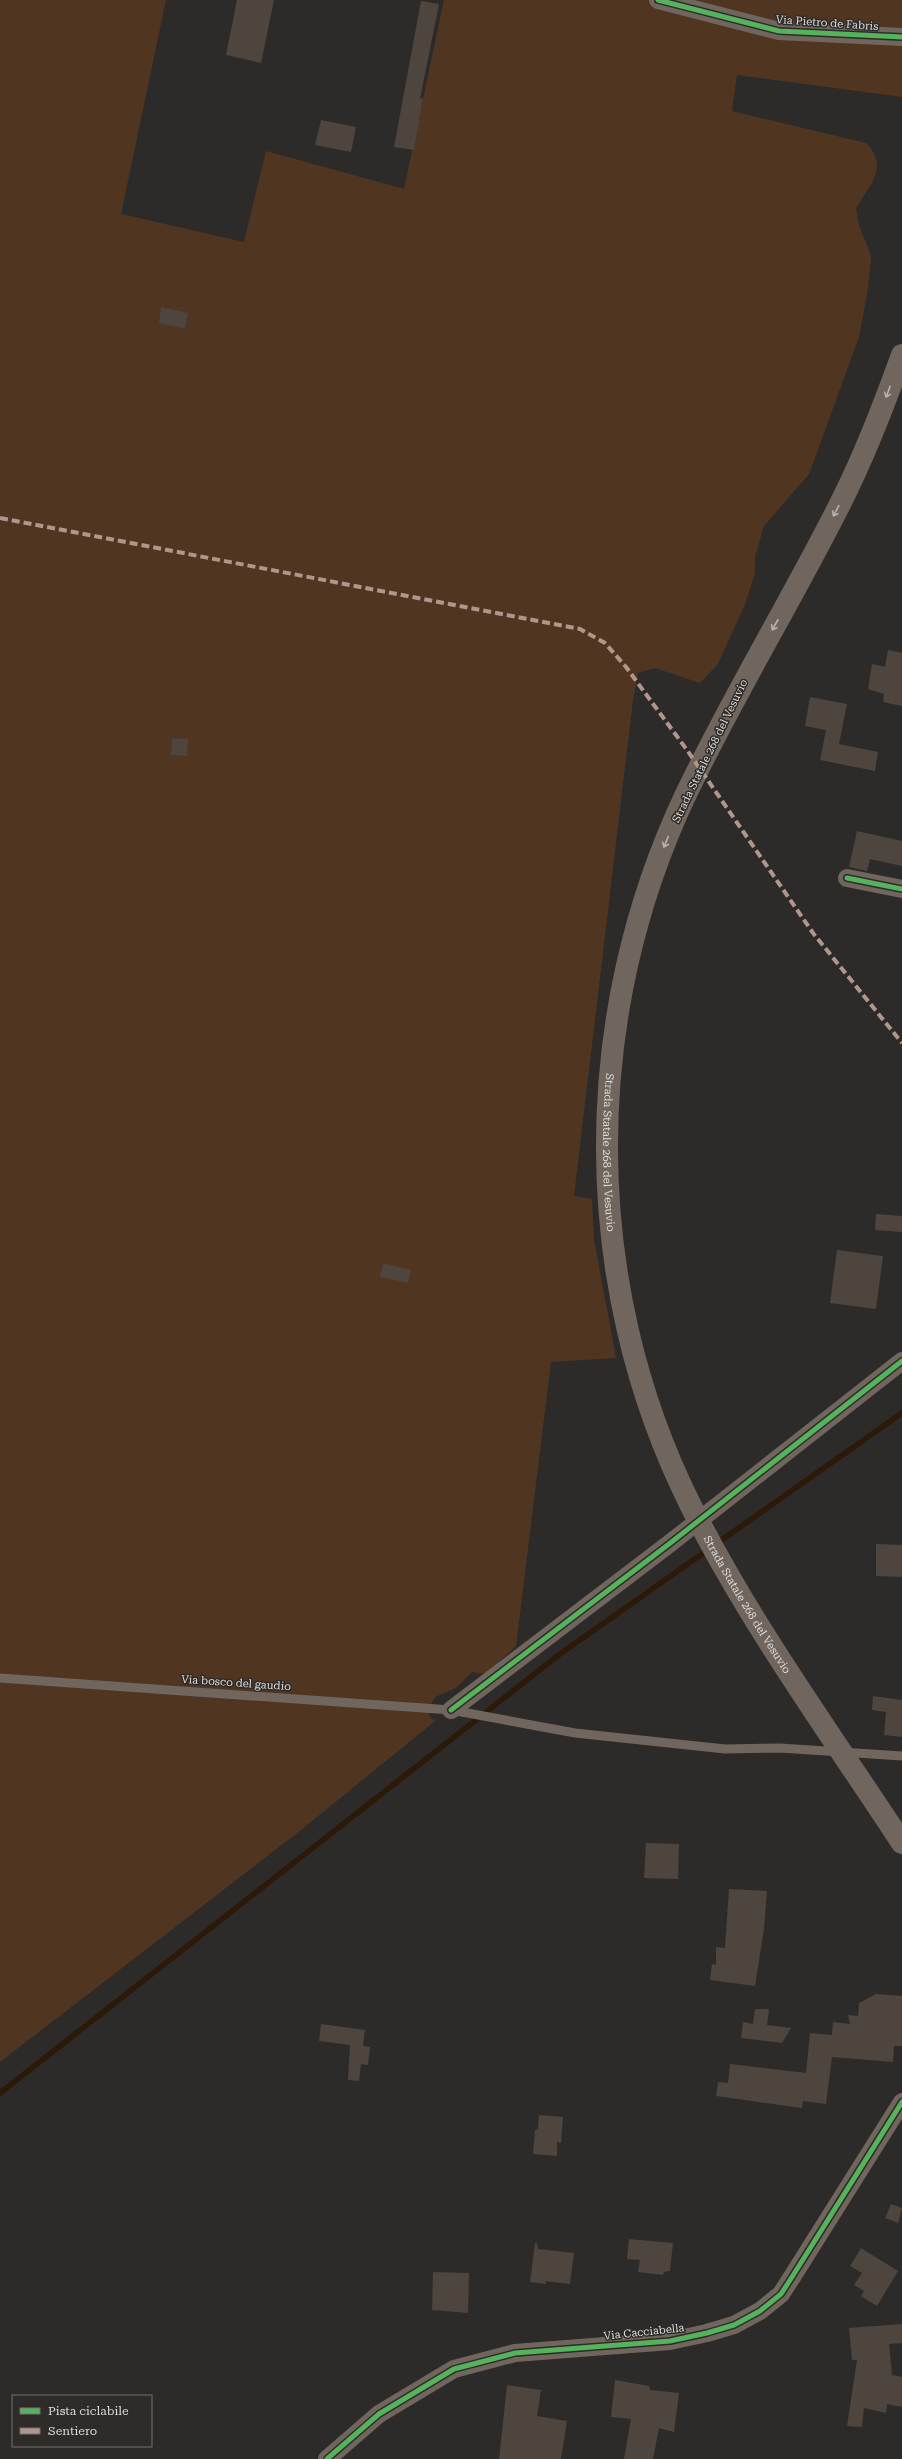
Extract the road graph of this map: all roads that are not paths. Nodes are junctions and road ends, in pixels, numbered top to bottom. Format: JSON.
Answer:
{"nodes":[{"id":1,"x":658,"y":0,"type":"edge"},
{"id":2,"x":902,"y":37,"type":"edge"},
{"id":3,"x":902,"y":355,"type":"edge"},
{"id":4,"x":848,"y":878,"type":"dead end"},
{"id":5,"x":902,"y":889,"type":"edge"},
{"id":6,"x":902,"y":1361,"type":"edge"},
{"id":7,"x":0,"y":1678,"type":"edge"},
{"id":8,"x":451,"y":1710,"type":"junction"},
{"id":9,"x":902,"y":1756,"type":"edge"},
{"id":10,"x":902,"y":1843,"type":"edge"},
{"id":11,"x":899,"y":2114,"type":"edge"},
{"id":12,"x":327,"y":2459,"type":"edge"}],
"edges":[{"from":1,"to":2,"type":"street","name":"Via Pietro de Fabris"},
{"from":3,"to":10,"type":"highway","name":"Strada Statale 268 del Vesuvio","one_way":true,"bridge":true},
{"from":4,"to":5,"type":"street"},
{"from":6,"to":8,"type":"street"},
{"from":7,"to":8,"type":"lane","name":"Via bosco del gaudio"},
{"from":8,"to":9,"type":"lane","name":"Via bosco del gaudio"},
{"from":11,"to":12,"type":"street","name":"Via Cacciabella"}]}
